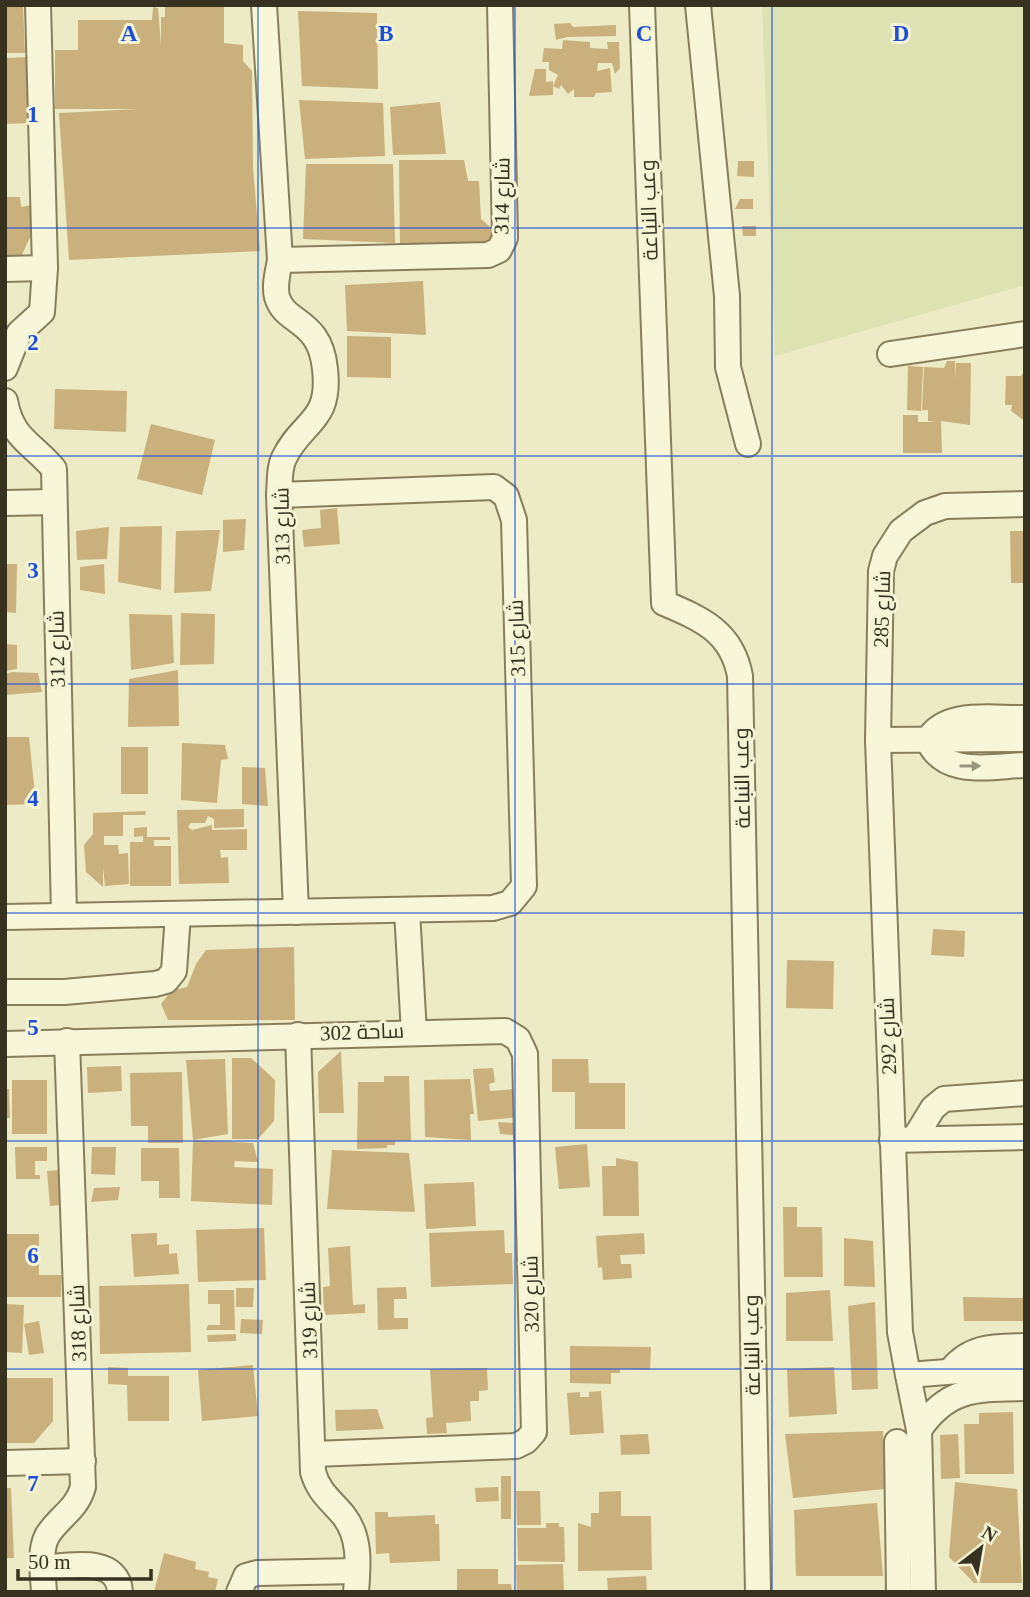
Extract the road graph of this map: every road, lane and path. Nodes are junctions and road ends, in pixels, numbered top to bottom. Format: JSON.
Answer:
{"nodes":[{"id":1,"x":37,"y":5,"type":"edge"},
{"id":2,"x":264,"y":5,"type":"edge"},
{"id":3,"x":500,"y":5,"type":"edge"},
{"id":4,"x":642,"y":5,"type":"edge"},
{"id":5,"x":698,"y":5,"type":"edge"},
{"id":6,"x":280,"y":260,"type":"junction"},
{"id":7,"x":46,"y":268,"type":"junction"},
{"id":8,"x":5,"y":269,"type":"edge"},
{"id":9,"x":1025,"y":334,"type":"edge"},
{"id":10,"x":890,"y":354,"type":"dead end"},
{"id":11,"x":5,"y":369,"type":"edge"},
{"id":12,"x":5,"y":401,"type":"edge"},
{"id":13,"x":748,"y":444,"type":"dead end"},
{"id":14,"x":279,"y":495,"type":"junction"},
{"id":15,"x":54,"y":502,"type":"junction"},
{"id":16,"x":5,"y":503,"type":"edge"},
{"id":17,"x":1025,"y":505,"type":"edge"},
{"id":18,"x":1025,"y":718,"type":"edge"},
{"id":19,"x":1025,"y":739,"type":"edge"},
{"id":20,"x":878,"y":740,"type":"junction"},
{"id":21,"x":928,"y":740,"type":"junction"},
{"id":22,"x":1025,"y":765,"type":"edge"},
{"id":23,"x":407,"y":911,"type":"junction"},
{"id":24,"x":296,"y":912,"type":"junction"},
{"id":25,"x":178,"y":914,"type":"junction"},
{"id":26,"x":64,"y":915,"type":"junction"},
{"id":27,"x":5,"y":917,"type":"edge"},
{"id":28,"x":5,"y":992,"type":"edge"},
{"id":29,"x":414,"y":1033,"type":"junction"},
{"id":30,"x":298,"y":1035,"type":"junction"},
{"id":31,"x":67,"y":1041,"type":"junction"},
{"id":32,"x":5,"y":1044,"type":"edge"},
{"id":33,"x":1025,"y":1093,"type":"edge"},
{"id":34,"x":1025,"y":1137,"type":"edge"},
{"id":35,"x":903,"y":1139,"type":"junction"},
{"id":36,"x":1025,"y":1346,"type":"edge"},
{"id":37,"x":1025,"y":1366,"type":"edge"},
{"id":38,"x":951,"y":1370,"type":"junction"},
{"id":39,"x":908,"y":1375,"type":"junction"},
{"id":40,"x":1025,"y":1388,"type":"edge"},
{"id":41,"x":919,"y":1430,"type":"junction"},
{"id":42,"x":897,"y":1442,"type":"dead end"},
{"id":43,"x":314,"y":1454,"type":"junction"},
{"id":44,"x":83,"y":1461,"type":"junction"},
{"id":45,"x":5,"y":1463,"type":"edge"},
{"id":46,"x":43,"y":1580,"type":"edge"},
{"id":47,"x":357,"y":1581,"type":"edge"},
{"id":48,"x":120,"y":1592,"type":"edge"},
{"id":49,"x":239,"y":1592,"type":"edge"},
{"id":50,"x":758,"y":1592,"type":"edge"},
{"id":51,"x":899,"y":1592,"type":"edge"},
{"id":52,"x":923,"y":1592,"type":"edge"}],
"edges":[{"from":1,"to":7,"type":"street"},
{"from":2,"to":6,"type":"street","name":"شارع 313"},
{"from":3,"to":6,"type":"street","name":"شارع 314"},
{"from":4,"to":50,"type":"street","name":"وعب النباعة"},
{"from":5,"to":13,"type":"street"},
{"from":6,"to":14,"type":"street","name":"شارع 313"},
{"from":7,"to":8,"type":"street"},
{"from":7,"to":11,"type":"street"},
{"from":9,"to":10,"type":"street"},
{"from":12,"to":15,"type":"street","name":"شارع 312"},
{"from":14,"to":23,"type":"street","name":"شارع 315"},
{"from":14,"to":24,"type":"street","name":"شارع 313"},
{"from":15,"to":16,"type":"street"},
{"from":15,"to":26,"type":"street","name":"شارع 312"},
{"from":17,"to":20,"type":"street","name":"شارع 285"},
{"from":18,"to":21,"type":"street"},
{"from":19,"to":21,"type":"street"},
{"from":20,"to":21,"type":"street"},
{"from":20,"to":35,"type":"street","name":"شارع 292"},
{"from":21,"to":22,"type":"street","one_way":true},
{"from":23,"to":24,"type":"street"},
{"from":23,"to":29,"type":"street","name":"ساحة 302"},
{"from":24,"to":25,"type":"street"},
{"from":25,"to":26,"type":"street"},
{"from":25,"to":28,"type":"street"},
{"from":26,"to":27,"type":"street"},
{"from":29,"to":30,"type":"street","name":"ساحة 302"},
{"from":29,"to":43,"type":"street","name":"شارع 320"},
{"from":30,"to":31,"type":"street","name":"ساحة 302"},
{"from":30,"to":43,"type":"street","name":"شارع 319"},
{"from":31,"to":32,"type":"street","name":"ساحة 302"},
{"from":31,"to":44,"type":"street","name":"شارع 318"},
{"from":33,"to":35,"type":"street"},
{"from":34,"to":35,"type":"street"},
{"from":35,"to":39,"type":"street","name":"شارع 292"},
{"from":36,"to":38,"type":"street"},
{"from":37,"to":38,"type":"street"},
{"from":38,"to":39,"type":"street"},
{"from":39,"to":41,"type":"street"},
{"from":40,"to":41,"type":"street"},
{"from":41,"to":52,"type":"street"},
{"from":42,"to":51,"type":"street"},
{"from":43,"to":47,"type":"street","name":"شارع 319"},
{"from":44,"to":45,"type":"street"},
{"from":44,"to":46,"type":"street","name":"شارع 318"},
{"from":46,"to":48,"type":"street"},
{"from":47,"to":49,"type":"street"}]}
